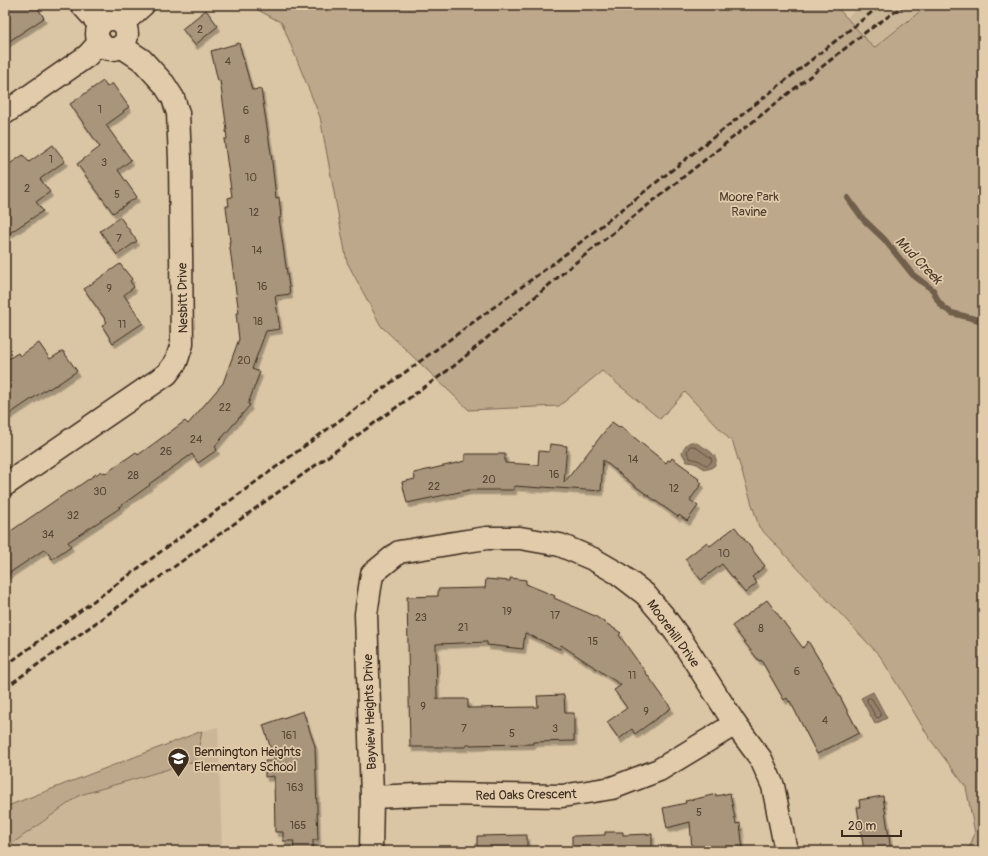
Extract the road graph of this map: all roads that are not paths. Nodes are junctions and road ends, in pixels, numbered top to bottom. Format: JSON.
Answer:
{"nodes":[{"id":1,"x":82,"y":5,"type":"edge"},
{"id":2,"x":143,"y":5,"type":"edge"},
{"id":3,"x":107,"y":38,"type":"junction"},
{"id":4,"x":5,"y":113,"type":"edge"},
{"id":5,"x":5,"y":485,"type":"edge"},
{"id":6,"x":372,"y":574,"type":"joint"},
{"id":7,"x":735,"y":724,"type":"junction"},
{"id":8,"x":372,"y":797,"type":"junction"},
{"id":9,"x":371,"y":851,"type":"edge"},
{"id":10,"x":786,"y":851,"type":"edge"}],
"edges":[{"from":1,"to":3,"type":"street","name":"Nesbitt Drive"},
{"from":2,"to":3,"type":"street"},
{"from":3,"to":4,"type":"street"},
{"from":3,"to":5,"type":"street","name":"Nesbitt Drive"},
{"from":6,"to":7,"type":"street","name":"Moorehill Drive"},
{"from":6,"to":8,"type":"street","name":"Bayview Heights Drive"},
{"from":7,"to":8,"type":"street","name":"Red Oaks Crescent"},
{"from":7,"to":10,"type":"street","name":"Moorehill Drive"},
{"from":8,"to":9,"type":"street","name":"Bayview Heights Drive"}]}
